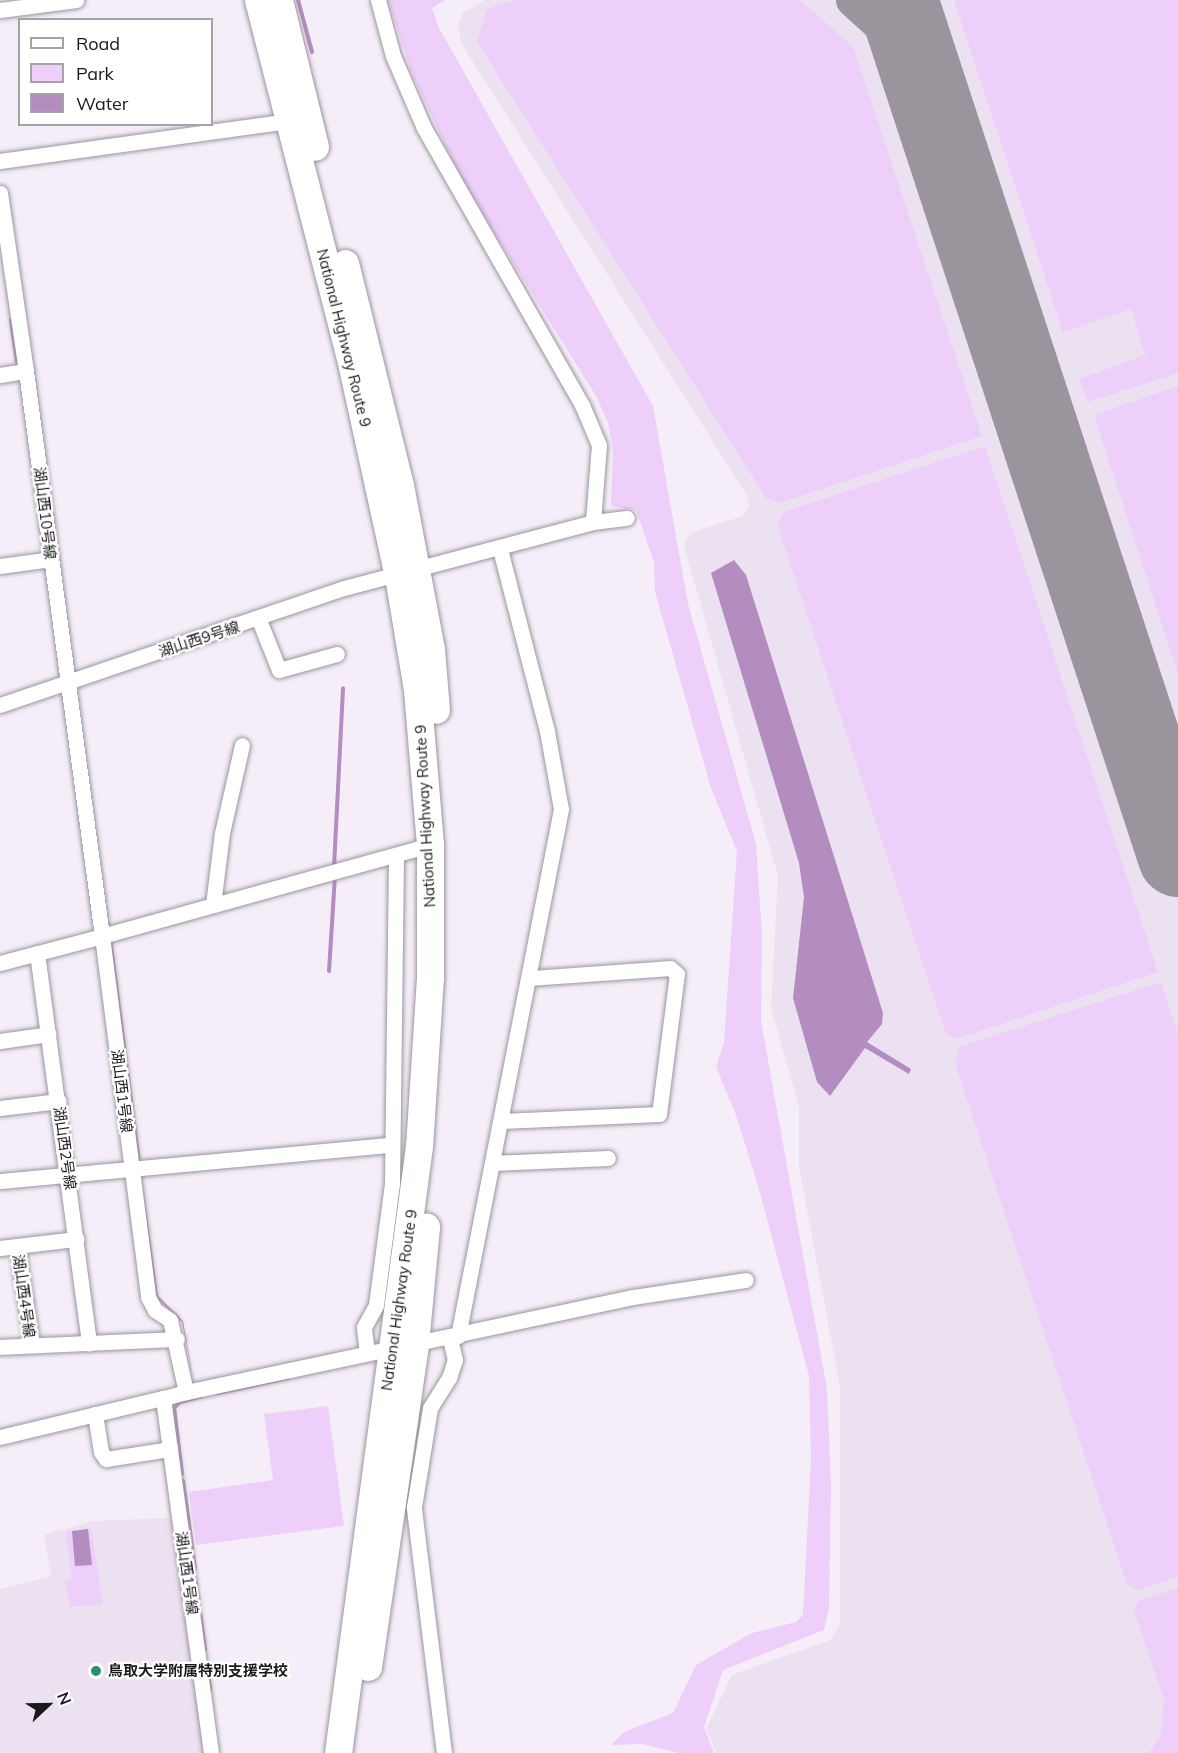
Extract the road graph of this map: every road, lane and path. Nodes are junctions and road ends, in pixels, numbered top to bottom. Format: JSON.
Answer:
{"nodes":[{"id":1,"x":76,"y":0,"type":"edge"},
{"id":2,"x":258,"y":0,"type":"edge"},
{"id":3,"x":279,"y":0,"type":"edge"},
{"id":4,"x":378,"y":0,"type":"edge"},
{"id":5,"x":0,"y":10,"type":"edge"},
{"id":6,"x":289,"y":121,"type":"junction"},
{"id":7,"x":0,"y":161,"type":"edge"},
{"id":8,"x":0,"y":193,"type":"edge"},
{"id":9,"x":26,"y":371,"type":"junction"},
{"id":10,"x":0,"y":375,"type":"edge"},
{"id":11,"x":627,"y":518,"type":"dead end"},
{"id":12,"x":593,"y":522,"type":"junction"},
{"id":13,"x":500,"y":549,"type":"junction"},
{"id":14,"x":51,"y":559,"type":"junction"},
{"id":15,"x":0,"y":566,"type":"edge"},
{"id":16,"x":408,"y":574,"type":"junction"},
{"id":17,"x":259,"y":620,"type":"junction"},
{"id":18,"x":337,"y":654,"type":"dead end"},
{"id":19,"x":68,"y":682,"type":"junction"},
{"id":20,"x":0,"y":705,"type":"edge"},
{"id":21,"x":242,"y":745,"type":"dead end"},
{"id":22,"x":430,"y":845,"type":"junction"},
{"id":23,"x":396,"y":855,"type":"junction"},
{"id":24,"x":213,"y":905,"type":"junction"},
{"id":25,"x":102,"y":936,"type":"junction"},
{"id":26,"x":37,"y":953,"type":"junction"},
{"id":27,"x":0,"y":963,"type":"edge"},
{"id":28,"x":530,"y":978,"type":"junction"},
{"id":29,"x":49,"y":1034,"type":"junction"},
{"id":30,"x":0,"y":1041,"type":"edge"},
{"id":31,"x":59,"y":1101,"type":"junction"},
{"id":32,"x":0,"y":1108,"type":"edge"},
{"id":33,"x":391,"y":1118,"type":"junction"},
{"id":34,"x":422,"y":1120,"type":"junction"},
{"id":35,"x":501,"y":1121,"type":"junction"},
{"id":36,"x":391,"y":1145,"type":"junction"},
{"id":37,"x":608,"y":1158,"type":"dead end"},
{"id":38,"x":492,"y":1163,"type":"junction"},
{"id":39,"x":132,"y":1169,"type":"junction"},
{"id":40,"x":69,"y":1176,"type":"junction"},
{"id":41,"x":0,"y":1181,"type":"edge"},
{"id":42,"x":76,"y":1239,"type":"junction"},
{"id":43,"x":17,"y":1246,"type":"junction"},
{"id":44,"x":0,"y":1248,"type":"edge"},
{"id":45,"x":746,"y":1280,"type":"dead end"},
{"id":46,"x":454,"y":1337,"type":"junction"},
{"id":47,"x":177,"y":1339,"type":"junction"},
{"id":48,"x":89,"y":1344,"type":"junction"},
{"id":49,"x":32,"y":1346,"type":"junction"},
{"id":50,"x":404,"y":1346,"type":"junction"},
{"id":51,"x":0,"y":1347,"type":"edge"},
{"id":52,"x":367,"y":1353,"type":"junction"},
{"id":53,"x":186,"y":1392,"type":"junction"},
{"id":54,"x":163,"y":1398,"type":"junction"},
{"id":55,"x":95,"y":1414,"type":"junction"},
{"id":56,"x":0,"y":1437,"type":"edge"},
{"id":57,"x":170,"y":1449,"type":"junction"},
{"id":58,"x":212,"y":1753,"type":"edge"},
{"id":59,"x":338,"y":1753,"type":"edge"},
{"id":60,"x":357,"y":1753,"type":"edge"},
{"id":61,"x":444,"y":1753,"type":"edge"}],
"edges":[{"from":1,"to":5,"type":"street"},
{"from":2,"to":6,"type":"highway","name":"National Highway Route 9"},
{"from":3,"to":16,"type":"highway","name":"National Highway Route 9"},
{"from":4,"to":12,"type":"street"},
{"from":6,"to":7,"type":"street"},
{"from":6,"to":16,"type":"highway","name":"National Highway Route 9"},
{"from":8,"to":9,"type":"street","name":"湖山西10号線"},
{"from":9,"to":10,"type":"street"},
{"from":9,"to":14,"type":"street","name":"湖山西10号線"},
{"from":11,"to":12,"type":"street","name":"湖山西9号線"},
{"from":12,"to":13,"type":"street","name":"湖山西9号線"},
{"from":13,"to":16,"type":"street","name":"湖山西9号線"},
{"from":13,"to":28,"type":"street"},
{"from":14,"to":15,"type":"street"},
{"from":14,"to":19,"type":"street","name":"湖山西10号線"},
{"from":16,"to":17,"type":"street","name":"湖山西9号線"},
{"from":16,"to":22,"type":"highway","name":"National Highway Route 9"},
{"from":16,"to":50,"type":"highway","name":"National Highway Route 9"},
{"from":17,"to":18,"type":"street"},
{"from":17,"to":19,"type":"street","name":"湖山西9号線"},
{"from":19,"to":20,"type":"street","name":"湖山西9号線"},
{"from":19,"to":25,"type":"street","name":"湖山西10号線"},
{"from":21,"to":24,"type":"street"},
{"from":22,"to":23,"type":"street"},
{"from":22,"to":34,"type":"highway","name":"National Highway Route 9"},
{"from":23,"to":24,"type":"street"},
{"from":23,"to":33,"type":"street"},
{"from":24,"to":25,"type":"street"},
{"from":25,"to":26,"type":"street"},
{"from":25,"to":39,"type":"street","name":"湖山西1号線"},
{"from":26,"to":27,"type":"street"},
{"from":26,"to":29,"type":"street","name":"湖山西2号線"},
{"from":28,"to":35,"type":"street"},
{"from":28,"to":35,"type":"street"},
{"from":29,"to":30,"type":"street"},
{"from":29,"to":31,"type":"street","name":"湖山西2号線"},
{"from":31,"to":32,"type":"street"},
{"from":31,"to":40,"type":"street","name":"湖山西2号線"},
{"from":33,"to":34,"type":"street"},
{"from":33,"to":36,"type":"street"},
{"from":34,"to":50,"type":"highway","name":"National Highway Route 9"},
{"from":35,"to":38,"type":"street"},
{"from":36,"to":39,"type":"street"},
{"from":36,"to":52,"type":"street"},
{"from":37,"to":38,"type":"street"},
{"from":38,"to":46,"type":"street"},
{"from":39,"to":40,"type":"street"},
{"from":39,"to":47,"type":"street","name":"湖山西1号線"},
{"from":40,"to":41,"type":"street"},
{"from":40,"to":42,"type":"street","name":"湖山西2号線"},
{"from":42,"to":43,"type":"street"},
{"from":42,"to":48,"type":"street","name":"湖山西2号線"},
{"from":43,"to":44,"type":"street"},
{"from":43,"to":49,"type":"street","name":"湖山西4号線"},
{"from":45,"to":46,"type":"street"},
{"from":46,"to":50,"type":"street"},
{"from":46,"to":61,"type":"street"},
{"from":47,"to":48,"type":"street"},
{"from":47,"to":53,"type":"street","name":"湖山西1号線"},
{"from":48,"to":49,"type":"street"},
{"from":49,"to":51,"type":"street"},
{"from":50,"to":52,"type":"street"},
{"from":50,"to":59,"type":"highway","name":"National Highway Route 9"},
{"from":50,"to":60,"type":"highway","name":"National Highway Route 9"},
{"from":52,"to":53,"type":"street"},
{"from":53,"to":54,"type":"street"},
{"from":54,"to":55,"type":"street"},
{"from":54,"to":57,"type":"street","name":"湖山西1号線"},
{"from":55,"to":56,"type":"street"},
{"from":55,"to":57,"type":"street"},
{"from":57,"to":58,"type":"street","name":"湖山西1号線"}]}
